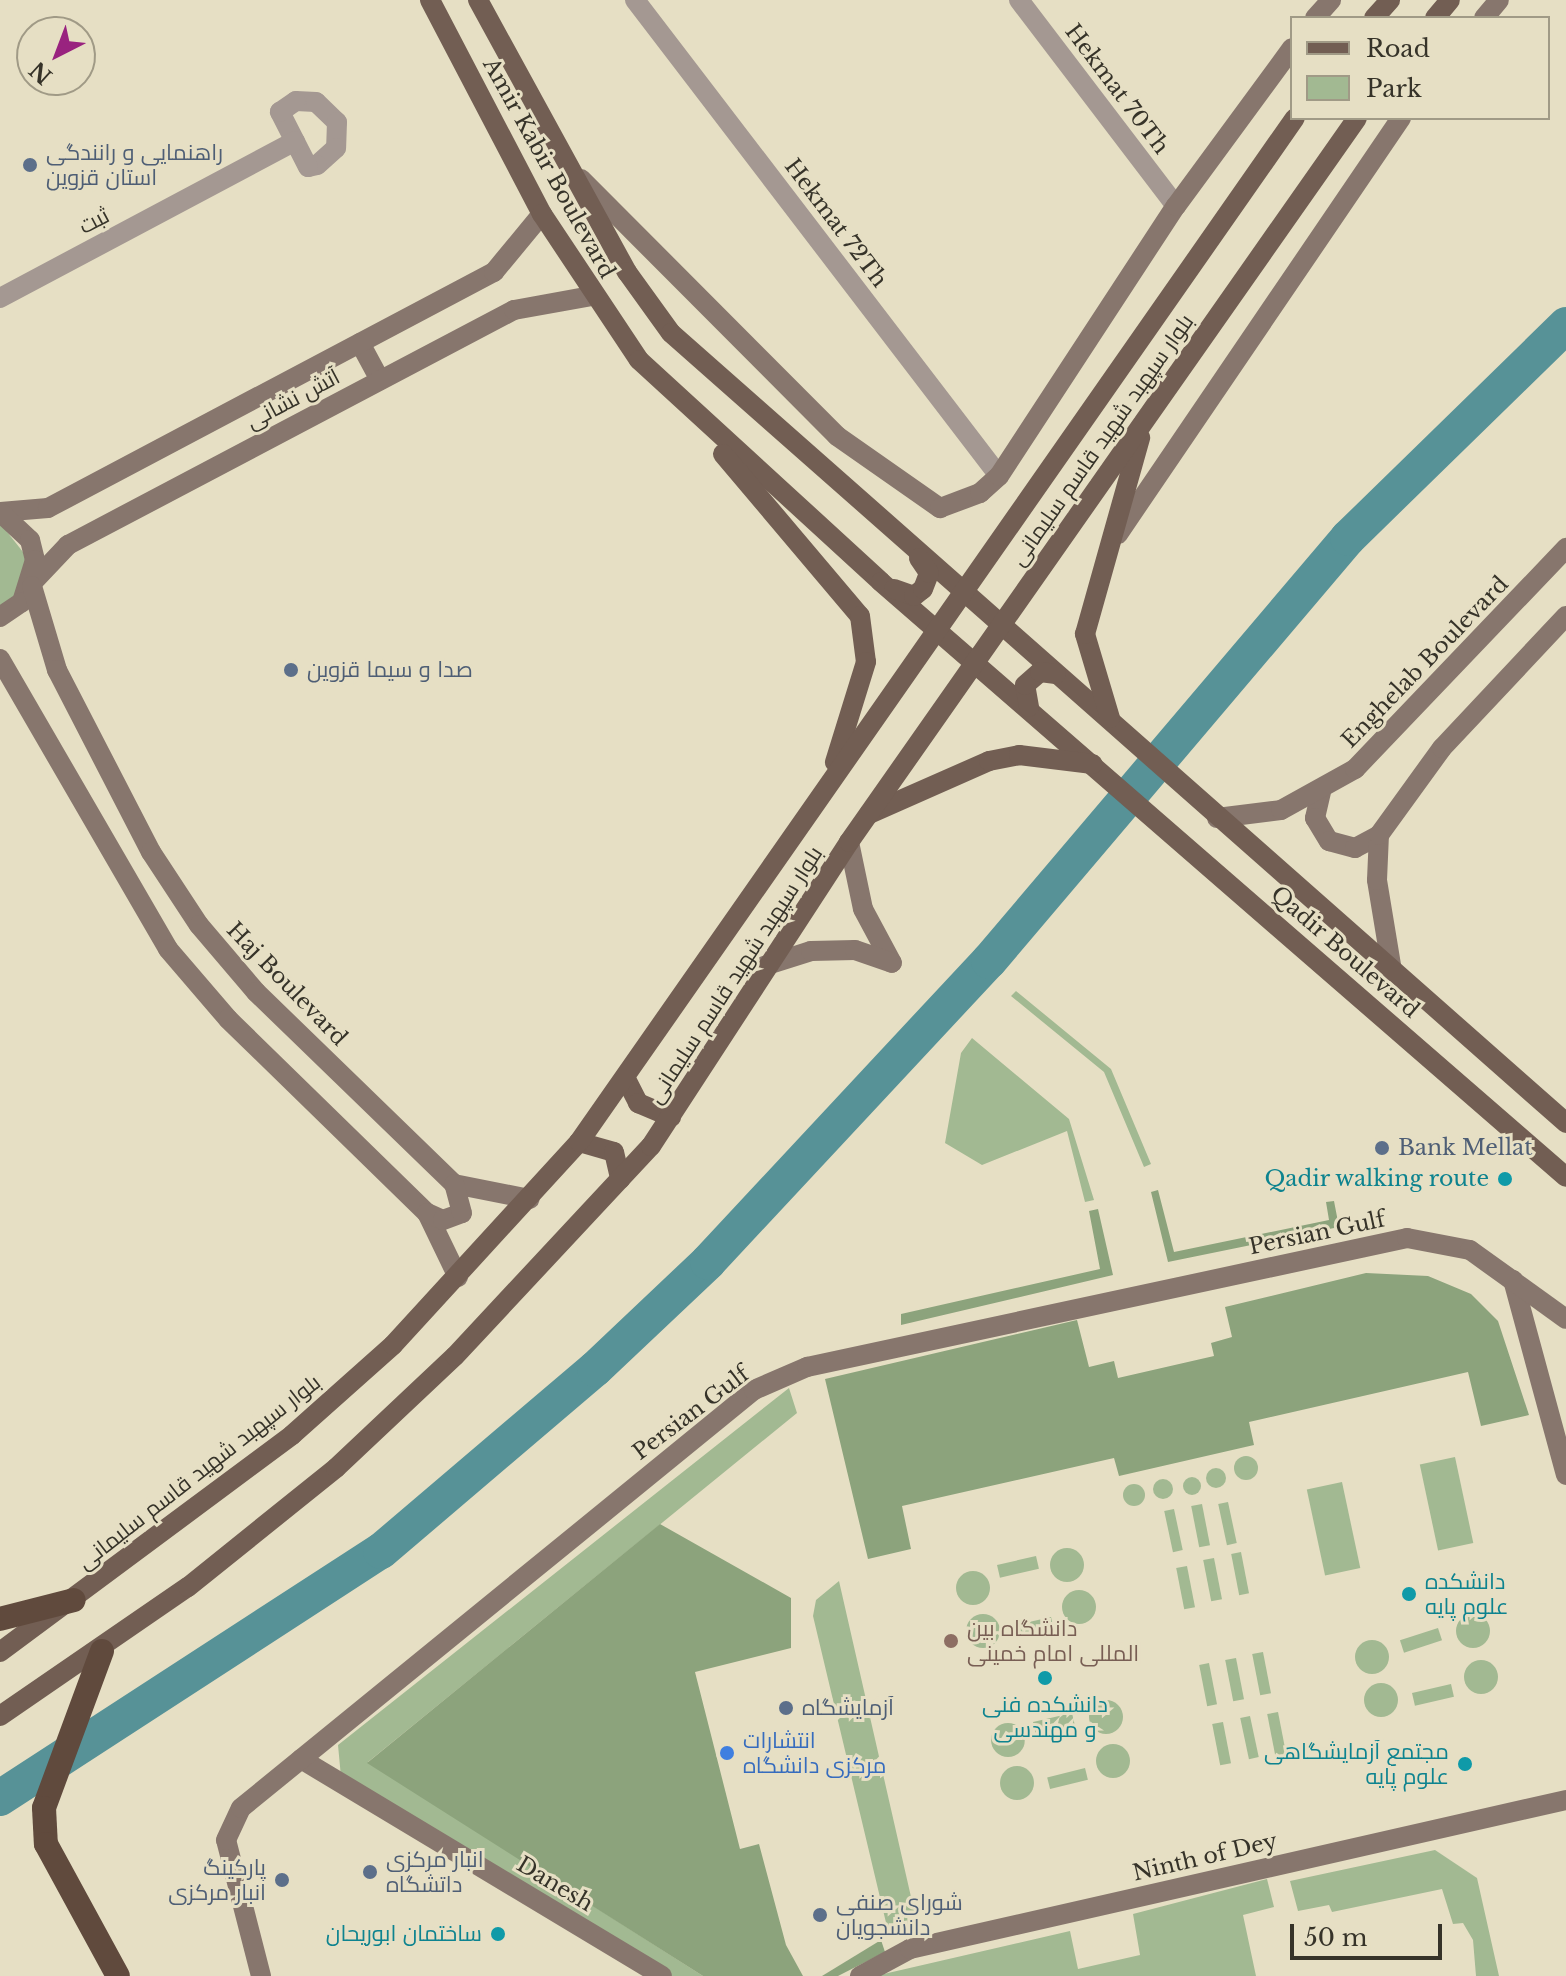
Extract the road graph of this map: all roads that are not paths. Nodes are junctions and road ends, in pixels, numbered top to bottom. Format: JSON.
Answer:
{"nodes":[{"id":1,"x":478,"y":0,"type":"edge"},
{"id":2,"x":635,"y":0,"type":"edge"},
{"id":3,"x":1019,"y":0,"type":"edge"},
{"id":4,"x":1331,"y":0,"type":"edge"},
{"id":5,"x":1390,"y":0,"type":"edge"},
{"id":6,"x":1450,"y":0,"type":"edge"},
{"id":7,"x":1499,"y":0,"type":"edge"},
{"id":8,"x":431,"y":5,"type":"edge"},
{"id":9,"x":1317,"y":16,"type":"edge"},
{"id":10,"x":1376,"y":16,"type":"edge"},
{"id":11,"x":1437,"y":16,"type":"edge"},
{"id":12,"x":1486,"y":16,"type":"edge"},
{"id":13,"x":1290,"y":51,"type":"edge"},
{"id":14,"x":1294,"y":120,"type":"edge"},
{"id":15,"x":1356,"y":120,"type":"edge"},
{"id":16,"x":1400,"y":120,"type":"edge"},
{"id":17,"x":295,"y":141,"type":"dead end"},
{"id":18,"x":561,"y":158,"type":"junction"},
{"id":19,"x":1176,"y":206,"type":"junction"},
{"id":20,"x":542,"y":214,"type":"junction"},
{"id":21,"x":591,"y":296,"type":"junction"},
{"id":22,"x":0,"y":298,"type":"edge"},
{"id":23,"x":360,"y":343,"type":"junction"},
{"id":24,"x":380,"y":380,"type":"junction"},
{"id":25,"x":694,"y":416,"type":"junction"},
{"id":26,"x":1142,"y":430,"type":"junction"},
{"id":27,"x":999,"y":476,"type":"junction"},
{"id":28,"x":0,"y":512,"type":"edge"},
{"id":29,"x":1118,"y":534,"type":"junction"},
{"id":30,"x":909,"y":546,"type":"junction"},
{"id":31,"x":1566,"y":548,"type":"edge"},
{"id":32,"x":881,"y":582,"type":"junction"},
{"id":33,"x":33,"y":583,"type":"junction"},
{"id":34,"x":962,"y":593,"type":"junction"},
{"id":35,"x":1566,"y":616,"type":"edge"},
{"id":36,"x":0,"y":617,"type":"edge"},
{"id":37,"x":999,"y":626,"type":"junction"},
{"id":38,"x":936,"y":628,"type":"junction"},
{"id":39,"x":0,"y":659,"type":"edge"},
{"id":40,"x":974,"y":661,"type":"junction"},
{"id":41,"x":1056,"y":674,"type":"junction"},
{"id":42,"x":1029,"y":707,"type":"junction"},
{"id":43,"x":1116,"y":728,"type":"junction"},
{"id":44,"x":1093,"y":765,"type":"junction"},
{"id":45,"x":829,"y":782,"type":"junction"},
{"id":46,"x":1321,"y":792,"type":"junction"},
{"id":47,"x":869,"y":814,"type":"junction"},
{"id":48,"x":1217,"y":818,"type":"junction"},
{"id":49,"x":1379,"y":835,"type":"junction"},
{"id":50,"x":849,"y":842,"type":"junction"},
{"id":51,"x":764,"y":966,"type":"junction"},
{"id":52,"x":1392,"y":971,"type":"junction"},
{"id":53,"x":627,"y":1081,"type":"junction"},
{"id":54,"x":671,"y":1117,"type":"junction"},
{"id":55,"x":1566,"y":1123,"type":"edge"},
{"id":56,"x":579,"y":1142,"type":"junction"},
{"id":57,"x":1566,"y":1177,"type":"edge"},
{"id":58,"x":620,"y":1179,"type":"junction"},
{"id":59,"x":454,"y":1184,"type":"junction"},
{"id":60,"x":530,"y":1199,"type":"junction"},
{"id":61,"x":427,"y":1213,"type":"junction"},
{"id":62,"x":458,"y":1277,"type":"junction"},
{"id":63,"x":1513,"y":1280,"type":"junction"},
{"id":64,"x":1566,"y":1319,"type":"edge"},
{"id":65,"x":1566,"y":1475,"type":"edge"},
{"id":66,"x":74,"y":1600,"type":"junction"},
{"id":67,"x":0,"y":1619,"type":"edge"},
{"id":68,"x":102,"y":1651,"type":"junction"},
{"id":69,"x":0,"y":1652,"type":"edge"},
{"id":70,"x":0,"y":1716,"type":"edge"},
{"id":71,"x":301,"y":1759,"type":"junction"},
{"id":72,"x":1566,"y":1800,"type":"edge"},
{"id":73,"x":118,"y":1976,"type":"edge"},
{"id":74,"x":261,"y":1976,"type":"edge"},
{"id":75,"x":662,"y":1976,"type":"edge"},
{"id":76,"x":860,"y":1976,"type":"edge"}],
"edges":[{"from":1,"to":18,"type":"main road","name":"Amir Kabir Boulevard"},
{"from":2,"to":27,"type":"street","name":"Hekmat 72Th"},
{"from":3,"to":19,"type":"street","name":"Hekmat 70Th"},
{"from":4,"to":9,"type":"main road"},
{"from":5,"to":10,"type":"main road"},
{"from":6,"to":11,"type":"main road"},
{"from":7,"to":12,"type":"main road"},
{"from":8,"to":20,"type":"main road","name":"Amir Kabir Boulevard"},
{"from":13,"to":19,"type":"main road"},
{"from":14,"to":34,"type":"main road","name":"بلوار سپهبد شهید قاسم سلیمانی"},
{"from":15,"to":26,"type":"main road","name":"بلوار سپهبد شهید قاسم سلیمانی"},
{"from":16,"to":29,"type":"main road"},
{"from":17,"to":22,"type":"street","name":"ثبت"},
{"from":18,"to":27,"type":"main road","name":"Amir Kabir Boulevard"},
{"from":18,"to":30,"type":"main road","name":"Amir Kabir Boulevard"},
{"from":19,"to":27,"type":"main road"},
{"from":20,"to":21,"type":"main road","name":"Amir Kabir Boulevard"},
{"from":20,"to":23,"type":"main road","name":"آتش نشانی"},
{"from":21,"to":24,"type":"main road","name":"آتش نشانی"},
{"from":21,"to":25,"type":"main road","name":"Amir Kabir Boulevard"},
{"from":23,"to":24,"type":"main road"},
{"from":23,"to":28,"type":"main road","name":"آتش نشانی"},
{"from":24,"to":33,"type":"main road","name":"آتش نشانی"},
{"from":25,"to":32,"type":"main road","name":"Amir Kabir Boulevard"},
{"from":25,"to":45,"type":"main road"},
{"from":26,"to":29,"type":"main road"},
{"from":26,"to":37,"type":"main road","name":"بلوار سپهبد شهید قاسم سلیمانی"},
{"from":28,"to":33,"type":"main road","name":"Haj Boulevard"},
{"from":29,"to":43,"type":"main road"},
{"from":30,"to":32,"type":"main road"},
{"from":30,"to":34,"type":"main road","name":"Amir Kabir Boulevard"},
{"from":31,"to":46,"type":"main road","name":"Enghelab Boulevard"},
{"from":32,"to":38,"type":"main road","name":"Amir Kabir Boulevard"},
{"from":33,"to":36,"type":"main road","name":"آتش نشانی"},
{"from":33,"to":59,"type":"main road","name":"Haj Boulevard"},
{"from":34,"to":37,"type":"main road","name":"Amir Kabir Boulevard"},
{"from":34,"to":38,"type":"main road","name":"بلوار سپهبد شهید قاسم سلیمانی"},
{"from":35,"to":49,"type":"main road"},
{"from":37,"to":40,"type":"main road","name":"بلوار سپهبد شهید قاسم سلیمانی"},
{"from":37,"to":41,"type":"main road","name":"Qadir Boulevard"},
{"from":38,"to":40,"type":"main road","name":"Amir Kabir Boulevard"},
{"from":38,"to":45,"type":"main road","name":"بلوار سپهبد شهید قاسم سلیمانی"},
{"from":39,"to":61,"type":"main road"},
{"from":40,"to":42,"type":"main road","name":"Qadir Boulevard"},
{"from":40,"to":47,"type":"main road","name":"بلوار سپهبد شهید قاسم سلیمانی"},
{"from":41,"to":42,"type":"main road"},
{"from":41,"to":43,"type":"main road","name":"Qadir Boulevard"},
{"from":42,"to":44,"type":"main road","name":"Qadir Boulevard"},
{"from":43,"to":48,"type":"main road","name":"Qadir Boulevard"},
{"from":44,"to":47,"type":"main road"},
{"from":44,"to":57,"type":"main road","name":"Qadir Boulevard"},
{"from":45,"to":53,"type":"main road","name":"بلوار سپهبد شهید قاسم سلیمانی"},
{"from":46,"to":48,"type":"main road","name":"Enghelab Boulevard"},
{"from":46,"to":49,"type":"main road"},
{"from":47,"to":50,"type":"main road","name":"بلوار سپهبد شهید قاسم سلیمانی"},
{"from":48,"to":52,"type":"main road","name":"Qadir Boulevard"},
{"from":49,"to":52,"type":"main road"},
{"from":50,"to":51,"type":"main road","name":"بلوار سپهبد شهید قاسم سلیمانی"},
{"from":50,"to":51,"type":"main road"},
{"from":51,"to":54,"type":"main road","name":"بلوار سپهبد شهید قاسم سلیمانی"},
{"from":52,"to":55,"type":"main road","name":"Qadir Boulevard"},
{"from":53,"to":54,"type":"main road"},
{"from":53,"to":56,"type":"main road","name":"بلوار سپهبد شهید قاسم سلیمانی"},
{"from":54,"to":58,"type":"main road","name":"بلوار سپهبد شهید قاسم سلیمانی"},
{"from":56,"to":58,"type":"main road"},
{"from":56,"to":60,"type":"main road","name":"بلوار سپهبد شهید قاسم سلیمانی"},
{"from":58,"to":68,"type":"main road","name":"بلوار سپهبد شهید قاسم سلیمانی"},
{"from":59,"to":60,"type":"main road"},
{"from":59,"to":61,"type":"main road"},
{"from":60,"to":62,"type":"main road","name":"بلوار سپهبد شهید قاسم سلیمانی"},
{"from":61,"to":62,"type":"main road"},
{"from":62,"to":66,"type":"main road","name":"بلوار سپهبد شهید قاسم سلیمانی"},
{"from":63,"to":64,"type":"main road","name":"Persian Gulf"},
{"from":63,"to":65,"type":"main road"},
{"from":63,"to":71,"type":"main road","name":"Persian Gulf"},
{"from":66,"to":67,"type":"highway"},
{"from":66,"to":69,"type":"main road","name":"بلوار سپهبد شهید قاسم سلیمانی"},
{"from":68,"to":70,"type":"main road","name":"بلوار سپهبد شهید قاسم سلیمانی"},
{"from":68,"to":73,"type":"highway"},
{"from":71,"to":74,"type":"main road","name":"Persian Gulf"},
{"from":71,"to":75,"type":"main road","name":"Danesh"},
{"from":72,"to":76,"type":"main road","name":"Ninth of Dey"}]}
